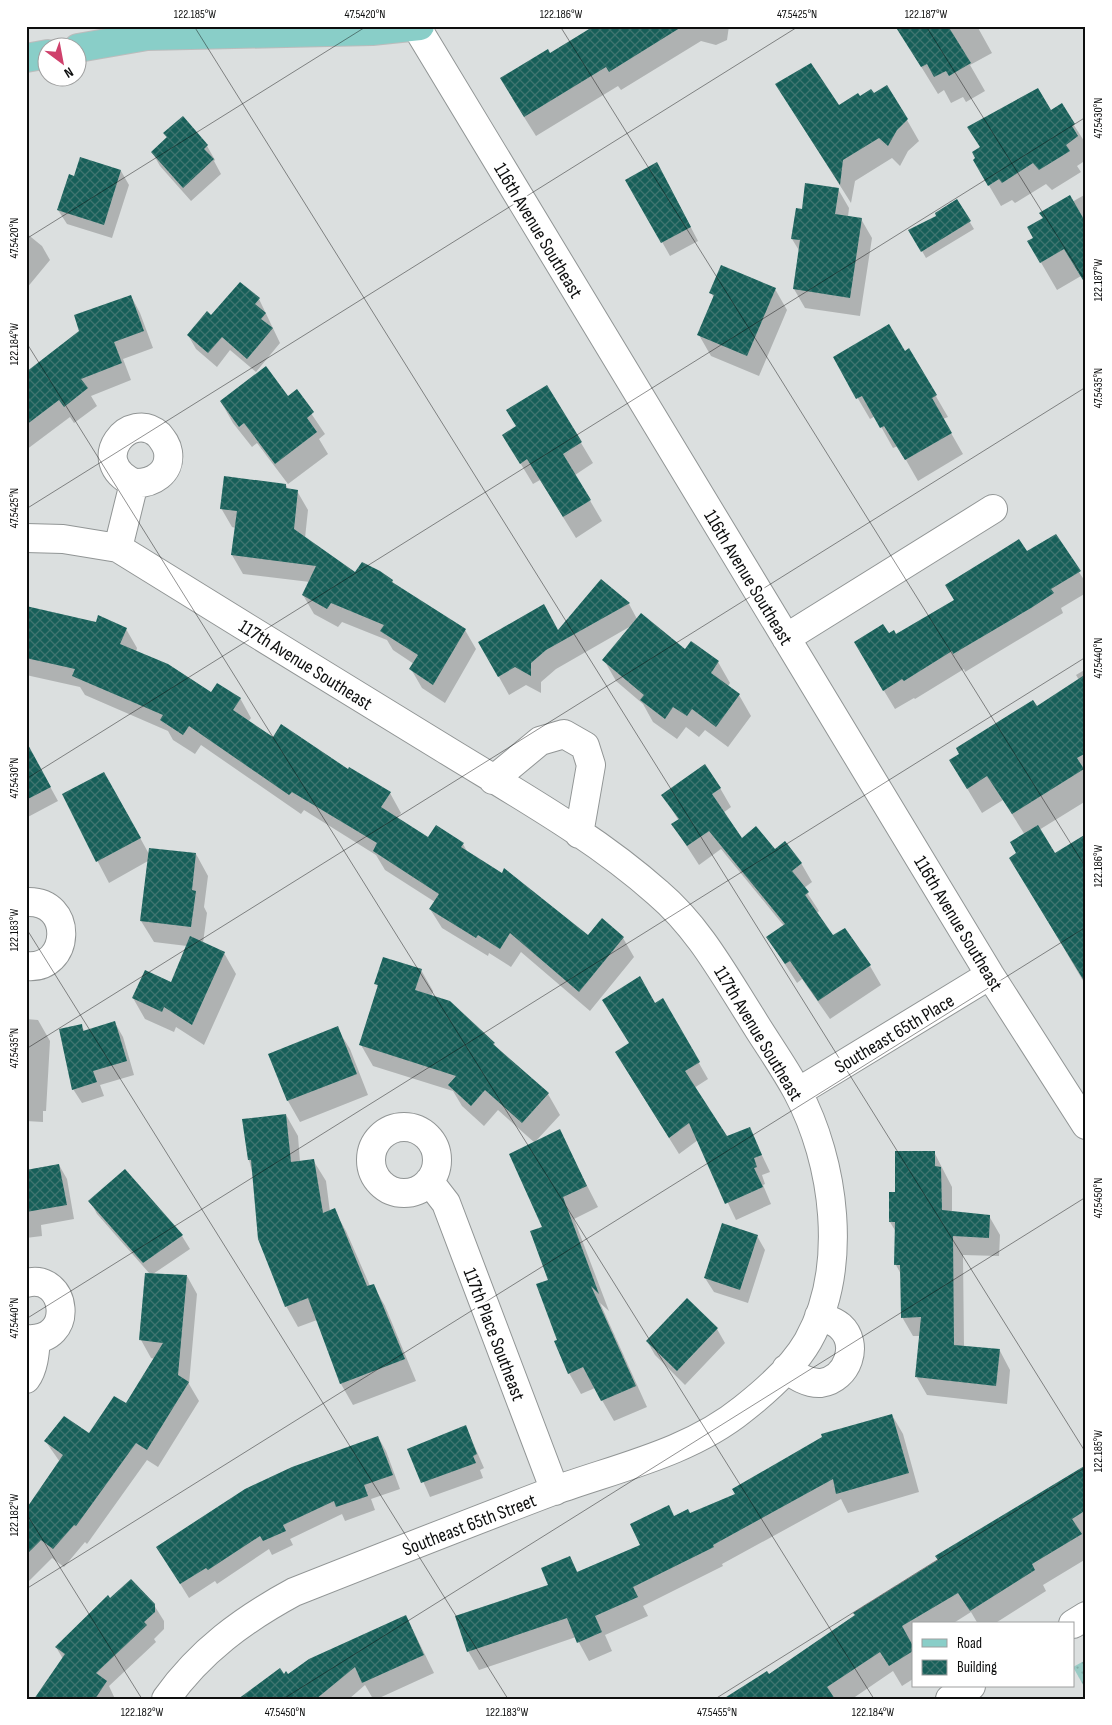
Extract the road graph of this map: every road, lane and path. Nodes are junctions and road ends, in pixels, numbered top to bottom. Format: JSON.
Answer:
{"nodes":[{"id":1,"x":417,"y":26,"type":"edge"},
{"id":2,"x":88,"y":46,"type":"edge"},
{"id":3,"x":134,"y":483,"type":"dead end"},
{"id":4,"x":993,"y":509,"type":"dead end"},
{"id":5,"x":26,"y":538,"type":"edge"},
{"id":6,"x":118,"y":548,"type":"junction"},
{"id":7,"x":786,"y":638,"type":"junction"},
{"id":8,"x":493,"y":780,"type":"junction"},
{"id":9,"x":579,"y":834,"type":"junction"},
{"id":10,"x":26,"y":902,"type":"edge"},
{"id":11,"x":26,"y":966,"type":"edge"},
{"id":12,"x":990,"y":975,"type":"junction"},
{"id":13,"x":798,"y":1092,"type":"junction"},
{"id":14,"x":1086,"y":1125,"type":"edge"},
{"id":15,"x":429,"y":1181,"type":"dead end"},
{"id":16,"x":26,"y":1283,"type":"edge"},
{"id":17,"x":819,"y":1316,"type":"junction"},
{"id":18,"x":31,"y":1339,"type":"edge"},
{"id":19,"x":807,"y":1343,"type":"joint"},
{"id":20,"x":786,"y":1369,"type":"junction"},
{"id":21,"x":26,"y":1379,"type":"edge"},
{"id":22,"x":555,"y":1491,"type":"junction"},
{"id":23,"x":1086,"y":1616,"type":"edge"},
{"id":24,"x":1074,"y":1623,"type":"edge"},
{"id":25,"x":968,"y":1688,"type":"edge"},
{"id":26,"x":166,"y":1699,"type":"edge"},
{"id":27,"x":950,"y":1699,"type":"edge"}],
"edges":[{"from":1,"to":2,"type":"main road"},
{"from":1,"to":7,"type":"street","name":"116th Avenue Southeast"},
{"from":3,"to":6,"type":"street"},
{"from":4,"to":7,"type":"street"},
{"from":5,"to":6,"type":"street"},
{"from":6,"to":8,"type":"street","name":"117th Avenue Southeast"},
{"from":7,"to":12,"type":"street","name":"116th Avenue Southeast"},
{"from":8,"to":9,"type":"street","name":"117th Avenue Southeast"},
{"from":8,"to":9,"type":"street"},
{"from":9,"to":13,"type":"street","name":"117th Avenue Southeast"},
{"from":10,"to":11,"type":"street"},
{"from":12,"to":13,"type":"street","name":"Southeast 65th Place"},
{"from":12,"to":14,"type":"street","name":"116th Avenue Southeast"},
{"from":13,"to":17,"type":"street","name":"117th Avenue Southeast"},
{"from":15,"to":22,"type":"street","name":"117th Place Southeast"},
{"from":16,"to":18,"type":"street"},
{"from":17,"to":19,"type":"street","name":"117th Avenue Southeast"},
{"from":17,"to":20,"type":"street"},
{"from":18,"to":21,"type":"street"},
{"from":19,"to":20,"type":"street","name":"Southeast 65th Street"},
{"from":20,"to":22,"type":"street","name":"Southeast 65th Street"},
{"from":22,"to":26,"type":"street","name":"Southeast 65th Street"},
{"from":23,"to":24,"type":"street"},
{"from":25,"to":27,"type":"street"}]}
